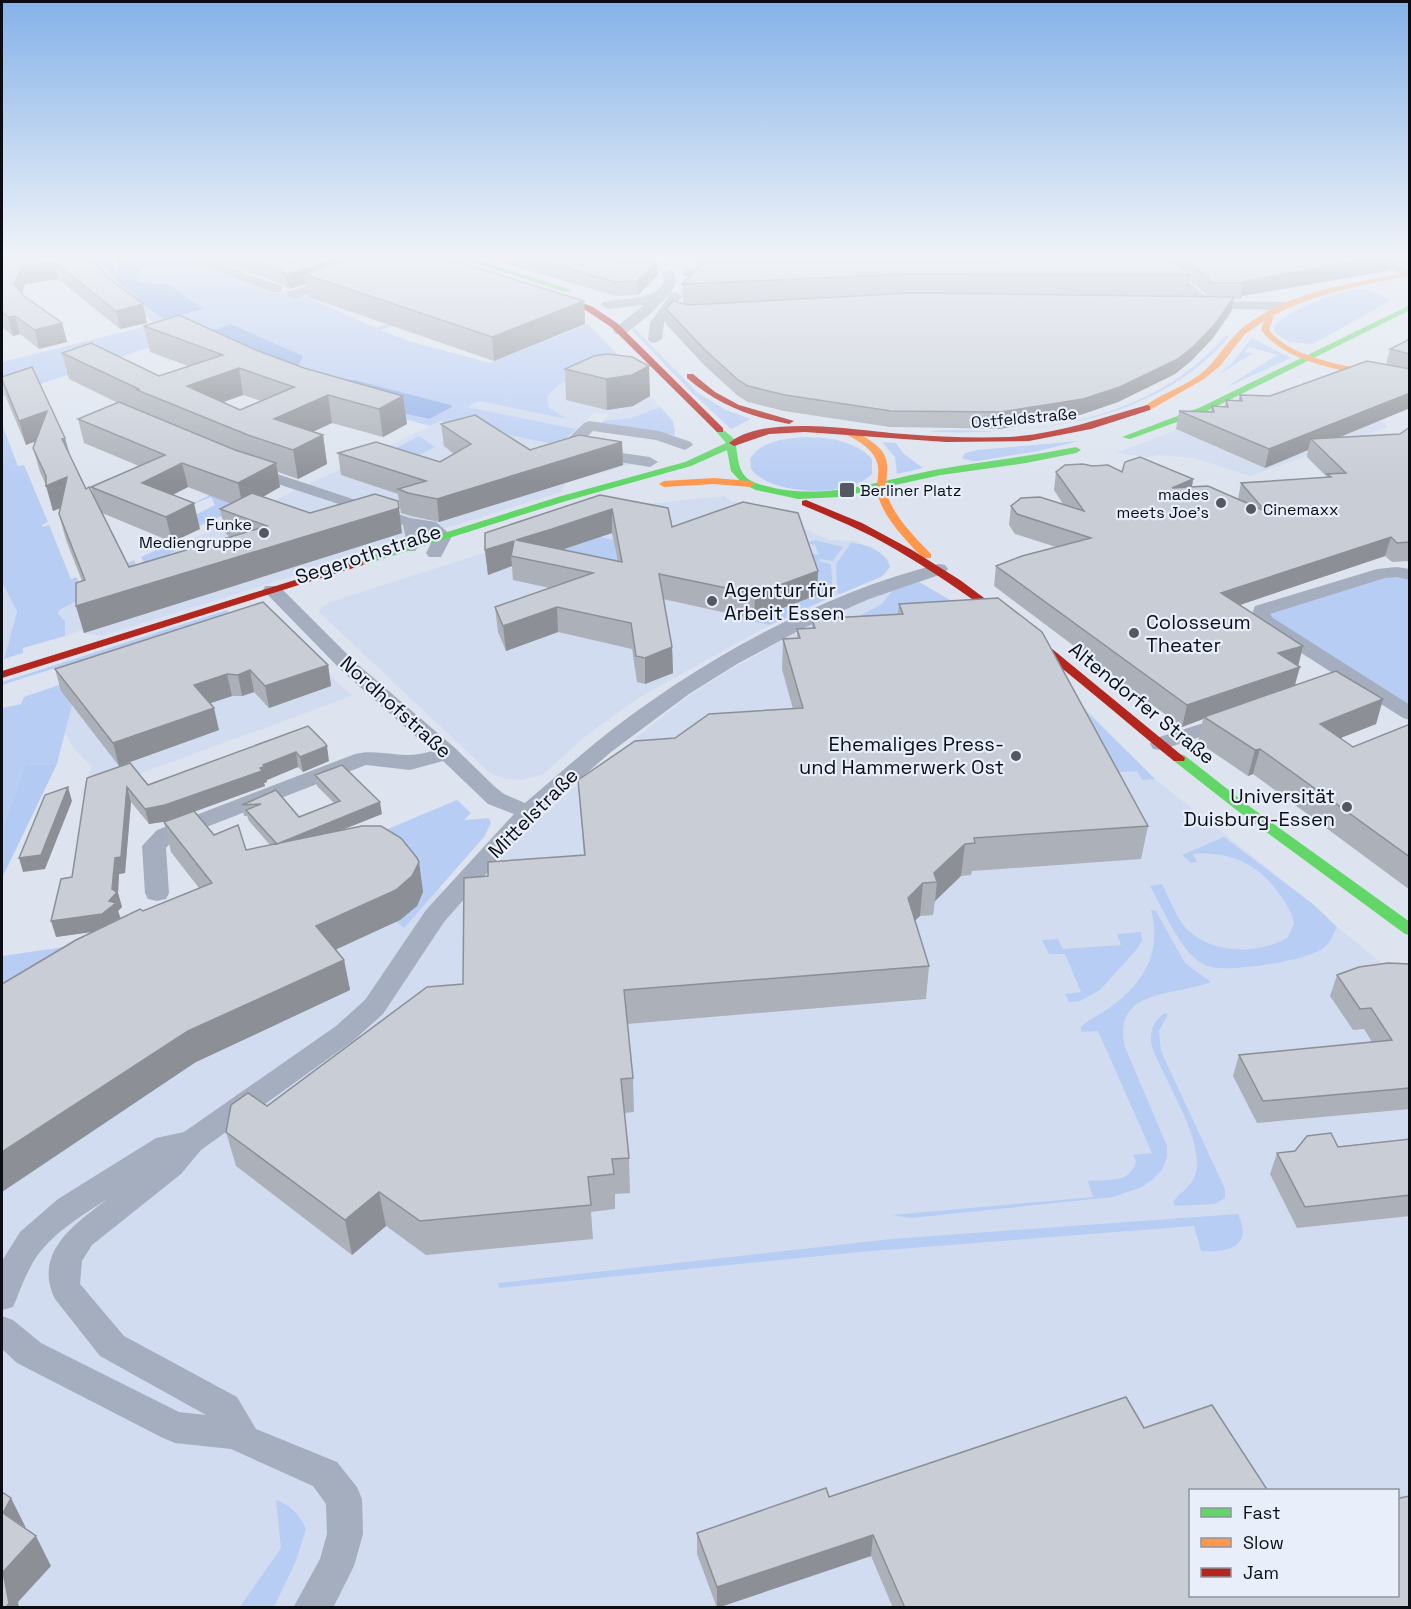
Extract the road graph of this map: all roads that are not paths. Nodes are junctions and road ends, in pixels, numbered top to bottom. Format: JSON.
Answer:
{"nodes":[{"id":1,"x":621,"y":332,"type":"edge"},
{"id":2,"x":648,"y":332,"type":"edge"},
{"id":3,"x":656,"y":332,"type":"edge"},
{"id":4,"x":1242,"y":332,"type":"edge"},
{"id":5,"x":1360,"y":332,"type":"edge"},
{"id":6,"x":1266,"y":333,"type":"joint"},
{"id":7,"x":656,"y":339,"type":"junction"},
{"id":8,"x":1326,"y":350,"type":"junction"},
{"id":9,"x":667,"y":353,"type":"dead end"},
{"id":10,"x":1311,"y":357,"type":"junction"},
{"id":11,"x":682,"y":368,"type":"dead end"},
{"id":12,"x":1381,"y":374,"type":"junction"},
{"id":13,"x":1272,"y":376,"type":"junction"},
{"id":14,"x":1410,"y":380,"type":"edge"},
{"id":15,"x":692,"y":405,"type":"junction"},
{"id":16,"x":850,"y":433,"type":"junction"},
{"id":17,"x":988,"y":440,"type":"junction"},
{"id":18,"x":1117,"y":440,"type":"dead end"},
{"id":19,"x":685,"y":445,"type":"dead end"},
{"id":20,"x":732,"y":445,"type":"junction"},
{"id":21,"x":1095,"y":446,"type":"dead end"},
{"id":22,"x":733,"y":460,"type":"junction"},
{"id":23,"x":650,"y":462,"type":"dead end"},
{"id":24,"x":236,"y":465,"type":"edge"},
{"id":25,"x":979,"y":467,"type":"junction"},
{"id":26,"x":670,"y":469,"type":"junction"},
{"id":27,"x":750,"y":484,"type":"junction"},
{"id":28,"x":881,"y":487,"type":"junction"},
{"id":29,"x":780,"y":493,"type":"junction"},
{"id":30,"x":403,"y":520,"type":"dead end"},
{"id":31,"x":439,"y":544,"type":"junction"},
{"id":32,"x":409,"y":547,"type":"joint"},
{"id":33,"x":939,"y":569,"type":"junction"},
{"id":34,"x":1410,"y":575,"type":"edge"},
{"id":35,"x":277,"y":596,"type":"junction"},
{"id":36,"x":261,"y":609,"type":"edge"},
{"id":37,"x":2,"y":675,"type":"edge"},
{"id":38,"x":1410,"y":714,"type":"edge"},
{"id":39,"x":1245,"y":715,"type":"edge"},
{"id":40,"x":1161,"y":744,"type":"junction"},
{"id":41,"x":447,"y":753,"type":"junction"},
{"id":42,"x":528,"y":812,"type":"junction"},
{"id":43,"x":157,"y":893,"type":"dead end"},
{"id":44,"x":1410,"y":930,"type":"edge"},
{"id":45,"x":191,"y":1142,"type":"junction"},
{"id":46,"x":2,"y":1297,"type":"edge"},
{"id":47,"x":2,"y":1330,"type":"edge"},
{"id":48,"x":242,"y":1435,"type":"junction"},
{"id":49,"x":312,"y":1608,"type":"edge"}],
"edges":[{"from":1,"to":15,"type":"main road"},
{"from":2,"to":7,"type":"main road"},
{"from":3,"to":7,"type":"street"},
{"from":4,"to":17,"type":"main road","name":"Ostfeldstraße"},
{"from":5,"to":8,"type":"main road"},
{"from":6,"to":8,"type":"main road"},
{"from":6,"to":10,"type":"main road"},
{"from":7,"to":9,"type":"main road"},
{"from":8,"to":10,"type":"main road"},
{"from":10,"to":12,"type":"main road"},
{"from":10,"to":13,"type":"main road"},
{"from":11,"to":16,"type":"main road"},
{"from":12,"to":13,"type":"main road"},
{"from":12,"to":14,"type":"main road"},
{"from":13,"to":18,"type":"main road"},
{"from":15,"to":20,"type":"main road"},
{"from":15,"to":26,"type":"main road"},
{"from":16,"to":17,"type":"main road","name":"Ostfeldstraße"},
{"from":16,"to":20,"type":"main road","name":"Segerothstraße"},
{"from":16,"to":22,"type":"main road"},
{"from":16,"to":28,"type":"main road"},
{"from":17,"to":25,"type":"main road"},
{"from":19,"to":23,"type":"street"},
{"from":20,"to":22,"type":"main road"},
{"from":20,"to":26,"type":"main road","name":"Segerothstraße"},
{"from":21,"to":25,"type":"main road","name":"Ostfeldstraße"},
{"from":22,"to":27,"type":"main road"},
{"from":24,"to":30,"type":"street"},
{"from":25,"to":28,"type":"main road","name":"Ostfeldstraße"},
{"from":26,"to":31,"type":"main road","name":"Segerothstraße"},
{"from":27,"to":29,"type":"main road"},
{"from":27,"to":31,"type":"main road","name":"Segerothstraße"},
{"from":28,"to":29,"type":"main road","name":"Ostfeldstraße"},
{"from":28,"to":33,"type":"main road","name":"Altendorfer Straße"},
{"from":29,"to":33,"type":"main road","name":"Altendorfer Straße"},
{"from":31,"to":32,"type":"street"},
{"from":31,"to":35,"type":"main road","name":"Segerothstraße"},
{"from":32,"to":35,"type":"main road","name":"Segerothstraße"},
{"from":33,"to":40,"type":"main road","name":"Altendorfer Straße"},
{"from":33,"to":42,"type":"street","name":"Mittelstraße"},
{"from":34,"to":38,"type":"street"},
{"from":35,"to":36,"type":"main road","name":"Segerothstraße"},
{"from":35,"to":37,"type":"main road","name":"Segerothstraße"},
{"from":35,"to":41,"type":"street","name":"Nordhofstraße"},
{"from":39,"to":40,"type":"street"},
{"from":40,"to":44,"type":"main road","name":"Altendorfer Straße"},
{"from":41,"to":42,"type":"street","name":"Nordhofstraße"},
{"from":41,"to":43,"type":"street"},
{"from":42,"to":45,"type":"street","name":"Mittelstraße"},
{"from":45,"to":46,"type":"street"},
{"from":45,"to":48,"type":"street"},
{"from":47,"to":48,"type":"street"},
{"from":48,"to":49,"type":"street"}]}
